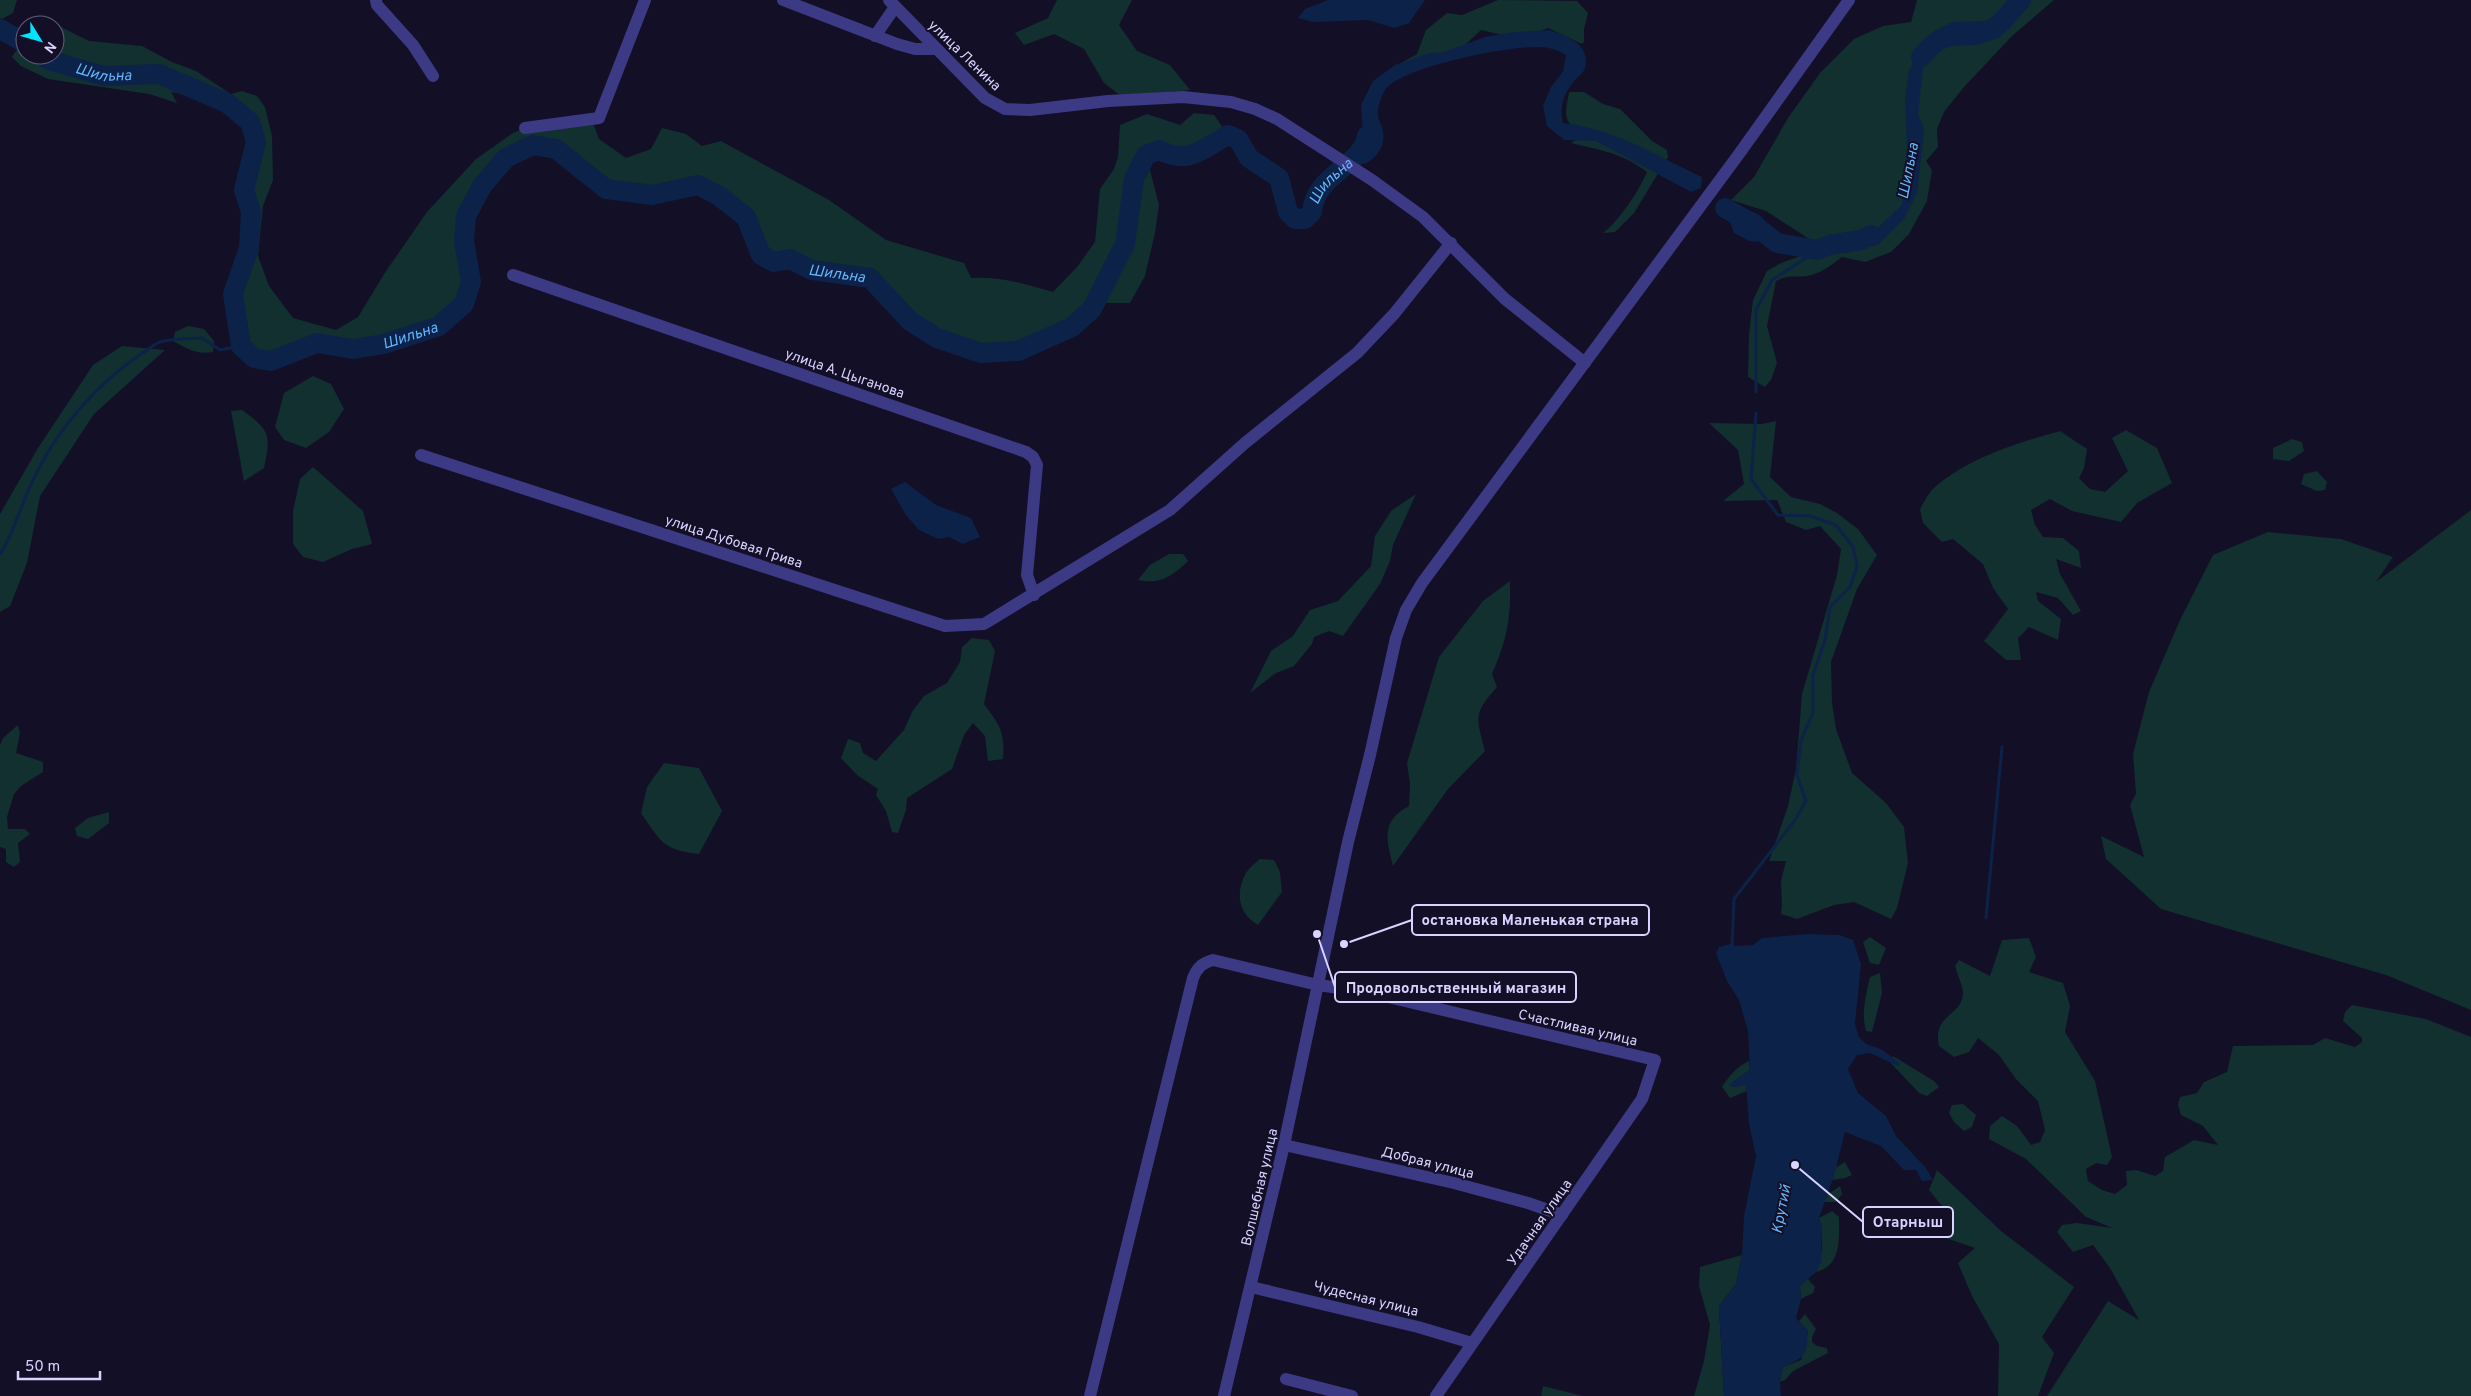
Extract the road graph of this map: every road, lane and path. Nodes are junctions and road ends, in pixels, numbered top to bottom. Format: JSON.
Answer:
{"nodes":[{"id":1,"x":376,"y":0,"type":"edge"},
{"id":2,"x":644,"y":0,"type":"edge"},
{"id":3,"x":783,"y":0,"type":"edge"},
{"id":4,"x":1849,"y":0,"type":"edge"},
{"id":5,"x":892,"y":3,"type":"edge"},
{"id":6,"x":875,"y":36,"type":"junction"},
{"id":7,"x":935,"y":49,"type":"junction"},
{"id":8,"x":433,"y":76,"type":"dead end"},
{"id":9,"x":525,"y":128,"type":"dead end"},
{"id":10,"x":1451,"y":243,"type":"junction"},
{"id":11,"x":513,"y":275,"type":"dead end"},
{"id":12,"x":1585,"y":363,"type":"junction"},
{"id":13,"x":421,"y":455,"type":"dead end"},
{"id":14,"x":1034,"y":595,"type":"junction"},
{"id":15,"x":1318,"y":985,"type":"junction"},
{"id":16,"x":1655,"y":1060,"type":"joint"},
{"id":17,"x":1284,"y":1145,"type":"junction"},
{"id":18,"x":1562,"y":1215,"type":"junction"},
{"id":19,"x":1251,"y":1287,"type":"junction"},
{"id":20,"x":1472,"y":1343,"type":"junction"},
{"id":21,"x":1286,"y":1379,"type":"dead end"},
{"id":22,"x":1090,"y":1396,"type":"edge"},
{"id":23,"x":1224,"y":1396,"type":"edge"},
{"id":24,"x":1352,"y":1396,"type":"edge"},
{"id":25,"x":1436,"y":1396,"type":"edge"}],
"edges":[{"from":1,"to":8,"type":"street"},
{"from":2,"to":9,"type":"street"},
{"from":3,"to":6,"type":"street"},
{"from":4,"to":12,"type":"street","name":"Волшебная улица"},
{"from":5,"to":6,"type":"street"},
{"from":5,"to":7,"type":"street","name":"улица Ленина"},
{"from":6,"to":7,"type":"street"},
{"from":7,"to":10,"type":"street","name":"улица Ленина"},
{"from":10,"to":12,"type":"street","name":"улица Ленина"},
{"from":10,"to":14,"type":"street","name":"улица Дубовая Грива"},
{"from":11,"to":14,"type":"street","name":"улица А. Цыганова"},
{"from":12,"to":15,"type":"street","name":"Волшебная улица"},
{"from":13,"to":14,"type":"street","name":"улица Дубовая Грива"},
{"from":15,"to":16,"type":"street","name":"Счастливая улица"},
{"from":15,"to":17,"type":"street","name":"Волшебная улица"},
{"from":15,"to":22,"type":"street","name":"Счастливая улица"},
{"from":16,"to":18,"type":"street","name":"Удачная улица"},
{"from":17,"to":18,"type":"street","name":"Добрая улица"},
{"from":17,"to":19,"type":"street","name":"Волшебная улица"},
{"from":18,"to":20,"type":"street","name":"Удачная улица"},
{"from":19,"to":20,"type":"street","name":"Чудесная улица"},
{"from":19,"to":23,"type":"street","name":"Волшебная улица"},
{"from":20,"to":25,"type":"street","name":"Удачная улица"},
{"from":21,"to":24,"type":"street"}]}
